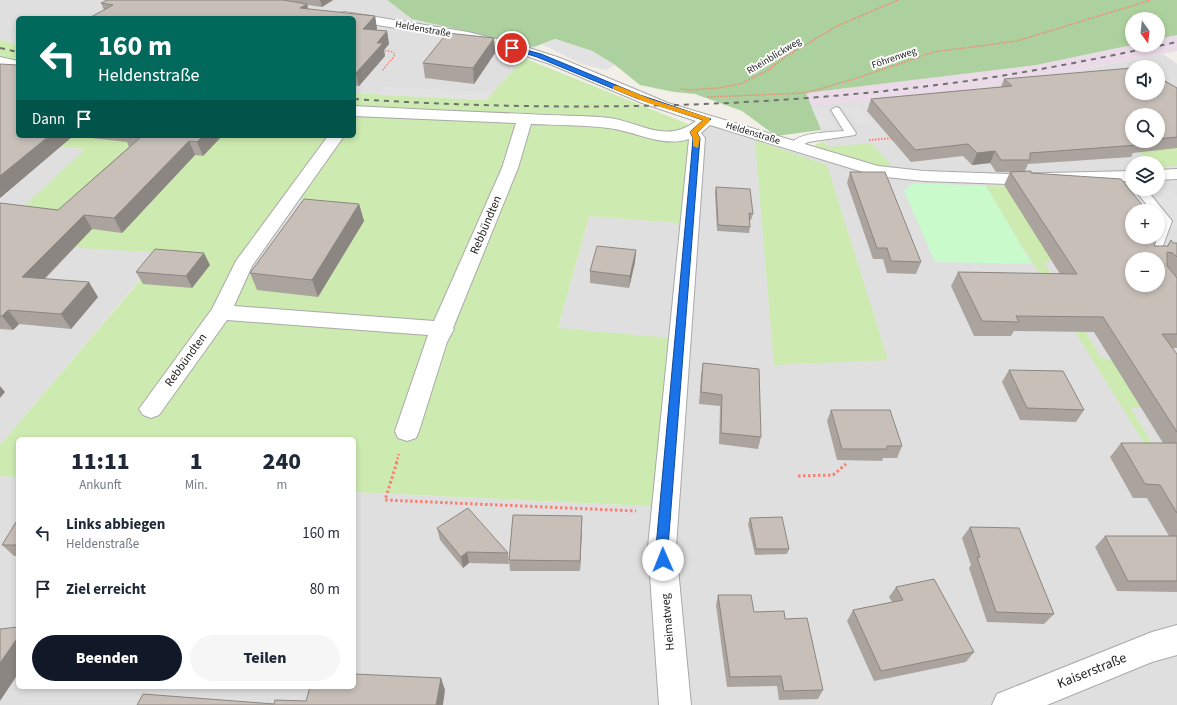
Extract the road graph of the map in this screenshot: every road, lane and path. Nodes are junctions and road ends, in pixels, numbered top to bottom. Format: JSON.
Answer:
{"nodes":[{"id":1,"x":898,"y":0,"type":"edge"},
{"id":2,"x":1151,"y":0,"type":"edge"},
{"id":3,"x":331,"y":14,"type":"edge"},
{"id":4,"x":343,"y":16,"type":"edge"},
{"id":5,"x":356,"y":18,"type":"edge"},
{"id":6,"x":380,"y":50,"type":"edge"},
{"id":7,"x":0,"y":61,"type":"edge"},
{"id":8,"x":16,"y":65,"type":"edge"},
{"id":9,"x":382,"y":71,"type":"dead end"},
{"id":10,"x":675,"y":88,"type":"dead end"},
{"id":11,"x":702,"y":98,"type":"dead end"},
{"id":12,"x":836,"y":110,"type":"dead end"},
{"id":13,"x":356,"y":111,"type":"edge"},
{"id":14,"x":525,"y":119,"type":"junction"},
{"id":15,"x":700,"y":126,"type":"junction"},
{"id":16,"x":851,"y":134,"type":"junction"},
{"id":17,"x":901,"y":137,"type":"edge"},
{"id":18,"x":335,"y":138,"type":"edge"},
{"id":19,"x":793,"y":146,"type":"junction"},
{"id":20,"x":1125,"y":177,"type":"edge"},
{"id":21,"x":1146,"y":196,"type":"edge"},
{"id":22,"x":1152,"y":204,"type":"edge"},
{"id":23,"x":222,"y":312,"type":"junction"},
{"id":24,"x":443,"y":329,"type":"junction"},
{"id":25,"x":151,"y":409,"type":"dead end"},
{"id":26,"x":407,"y":431,"type":"joint"},
{"id":27,"x":846,"y":464,"type":"edge"},
{"id":28,"x":798,"y":476,"type":"dead end"},
{"id":29,"x":665,"y":513,"type":"junction"},
{"id":30,"x":1177,"y":640,"type":"edge"},
{"id":31,"x":675,"y":705,"type":"edge"},
{"id":32,"x":1008,"y":705,"type":"edge"}],
"edges":[{"from":1,"to":10,"type":"path","name":"Rheinblickweg"},
{"from":2,"to":11,"type":"path","name":"Föhrenweg"},
{"from":3,"to":4,"type":"street","name":"Heldenstraße"},
{"from":5,"to":15,"type":"street","name":"Heldenstraße"},
{"from":6,"to":9,"type":"path"},
{"from":7,"to":8,"type":"street"},
{"from":12,"to":16,"type":"lane"},
{"from":13,"to":14,"type":"street"},
{"from":14,"to":15,"type":"street"},
{"from":14,"to":24,"type":"street","name":"Rebbündten"},
{"from":15,"to":19,"type":"street","name":"Heldenstraße"},
{"from":15,"to":29,"type":"street","name":"Heimatweg"},
{"from":16,"to":17,"type":"path"},
{"from":16,"to":19,"type":"lane"},
{"from":18,"to":23,"type":"street","name":"Rebbündten"},
{"from":19,"to":20,"type":"street","name":"Heldenstraße"},
{"from":21,"to":22,"type":"lane"},
{"from":23,"to":24,"type":"street"},
{"from":23,"to":25,"type":"street","name":"Rebbündten"},
{"from":24,"to":26,"type":"street","name":"Rebbündten"},
{"from":26,"to":29,"type":"path"},
{"from":27,"to":28,"type":"path"},
{"from":29,"to":31,"type":"street","name":"Heimatweg"},
{"from":30,"to":32,"type":"street","name":"Kaiserstraße"}]}
